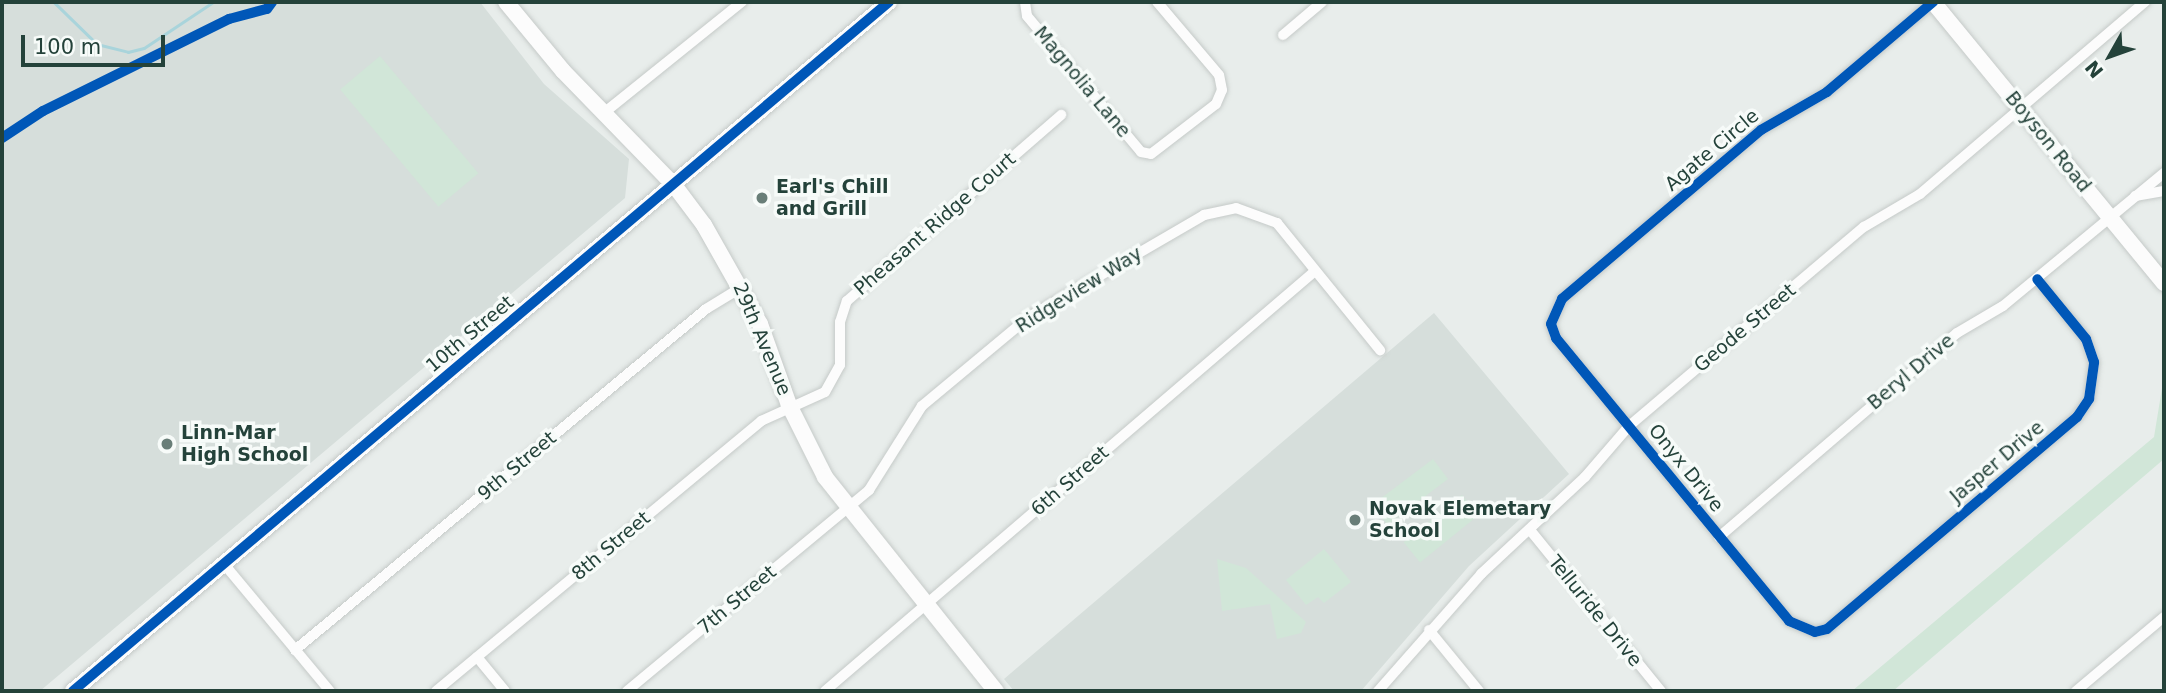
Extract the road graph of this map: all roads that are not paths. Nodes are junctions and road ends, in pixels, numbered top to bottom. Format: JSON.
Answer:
{"nodes":[{"id":1,"x":506,"y":2,"type":"edge"},
{"id":2,"x":742,"y":2,"type":"edge"},
{"id":3,"x":889,"y":2,"type":"edge"},
{"id":4,"x":1025,"y":2,"type":"edge"},
{"id":5,"x":1157,"y":2,"type":"edge"},
{"id":6,"x":1322,"y":2,"type":"edge"},
{"id":7,"x":1933,"y":2,"type":"edge"},
{"id":8,"x":2145,"y":2,"type":"edge"},
{"id":9,"x":1283,"y":36,"type":"dead end"},
{"id":10,"x":2020,"y":108,"type":"junction"},
{"id":11,"x":605,"y":112,"type":"junction"},
{"id":12,"x":1061,"y":115,"type":"dead end"},
{"id":13,"x":2164,"y":173,"type":"edge"},
{"id":14,"x":674,"y":185,"type":"junction"},
{"id":15,"x":2164,"y":191,"type":"edge"},
{"id":16,"x":2136,"y":197,"type":"junction"},
{"id":17,"x":2110,"y":217,"type":"junction"},
{"id":18,"x":1315,"y":271,"type":"junction"},
{"id":19,"x":2037,"y":279,"type":"junction"},
{"id":20,"x":2164,"y":282,"type":"edge"},
{"id":21,"x":742,"y":288,"type":"junction"},
{"id":22,"x":1554,"y":309,"type":"joint"},
{"id":23,"x":1380,"y":350,"type":"dead end"},
{"id":24,"x":789,"y":405,"type":"junction"},
{"id":25,"x":1629,"y":426,"type":"junction"},
{"id":26,"x":846,"y":510,"type":"junction"},
{"id":27,"x":1530,"y":530,"type":"junction"},
{"id":28,"x":1719,"y":537,"type":"junction"},
{"id":29,"x":224,"y":564,"type":"junction"},
{"id":30,"x":927,"y":607,"type":"junction"},
{"id":31,"x":2164,"y":617,"type":"edge"},
{"id":32,"x":1429,"y":630,"type":"junction"},
{"id":33,"x":1815,"y":632,"type":"joint"},
{"id":34,"x":295,"y":650,"type":"junction"},
{"id":35,"x":477,"y":657,"type":"junction"},
{"id":36,"x":73,"y":691,"type":"edge"},
{"id":37,"x":330,"y":691,"type":"edge"},
{"id":38,"x":436,"y":691,"type":"edge"},
{"id":39,"x":505,"y":691,"type":"edge"},
{"id":40,"x":627,"y":691,"type":"edge"},
{"id":41,"x":825,"y":691,"type":"edge"},
{"id":42,"x":996,"y":691,"type":"edge"},
{"id":43,"x":1378,"y":691,"type":"edge"},
{"id":44,"x":1479,"y":691,"type":"edge"},
{"id":45,"x":1661,"y":691,"type":"edge"},
{"id":46,"x":2076,"y":691,"type":"edge"}],
"edges":[{"from":1,"to":11,"type":"street","name":"29th Avenue"},
{"from":2,"to":11,"type":"street"},
{"from":3,"to":14,"type":"street","name":"10th Street"},
{"from":4,"to":5,"type":"street","name":"Magnolia Lane"},
{"from":6,"to":9,"type":"street"},
{"from":7,"to":10,"type":"street","name":"Boyson Road"},
{"from":7,"to":22,"type":"street","name":"Agate Circle"},
{"from":8,"to":10,"type":"street","name":"Geode Street"},
{"from":10,"to":17,"type":"street","name":"Boyson Road"},
{"from":10,"to":25,"type":"street","name":"Geode Street"},
{"from":11,"to":14,"type":"street","name":"29th Avenue"},
{"from":12,"to":24,"type":"street","name":"Pheasant Ridge Court"},
{"from":13,"to":16,"type":"street","name":"Beryl Drive"},
{"from":14,"to":21,"type":"street","name":"29th Avenue"},
{"from":14,"to":29,"type":"street","name":"10th Street"},
{"from":15,"to":16,"type":"street"},
{"from":16,"to":17,"type":"street","name":"Beryl Drive"},
{"from":17,"to":19,"type":"street","name":"Beryl Drive"},
{"from":17,"to":20,"type":"street","name":"Boyson Road"},
{"from":18,"to":23,"type":"street","name":"Ridgeview Way"},
{"from":18,"to":26,"type":"street","name":"Ridgeview Way"},
{"from":18,"to":30,"type":"street","name":"6th Street"},
{"from":19,"to":28,"type":"street","name":"Beryl Drive"},
{"from":19,"to":33,"type":"street","name":"Jasper Drive"},
{"from":21,"to":24,"type":"street","name":"29th Avenue"},
{"from":21,"to":34,"type":"street","name":"9th Street"},
{"from":22,"to":25,"type":"street","name":"Onyx Drive"},
{"from":24,"to":26,"type":"street","name":"29th Avenue"},
{"from":24,"to":35,"type":"street","name":"8th Street"},
{"from":25,"to":27,"type":"street","name":"Geode Street"},
{"from":25,"to":28,"type":"street","name":"Onyx Drive"},
{"from":26,"to":30,"type":"street","name":"29th Avenue"},
{"from":26,"to":40,"type":"street","name":"7th Street"},
{"from":27,"to":32,"type":"street","name":"Geode Street"},
{"from":27,"to":45,"type":"street","name":"Telluride Drive"},
{"from":28,"to":33,"type":"street","name":"Onyx Drive"},
{"from":29,"to":34,"type":"street"},
{"from":29,"to":36,"type":"street","name":"10th Street"},
{"from":30,"to":41,"type":"street","name":"6th Street"},
{"from":30,"to":42,"type":"street","name":"29th Avenue"},
{"from":31,"to":46,"type":"street"},
{"from":32,"to":43,"type":"street","name":"Geode Street"},
{"from":32,"to":44,"type":"street"},
{"from":34,"to":37,"type":"street"},
{"from":35,"to":38,"type":"street","name":"8th Street"},
{"from":35,"to":39,"type":"street"}]}
